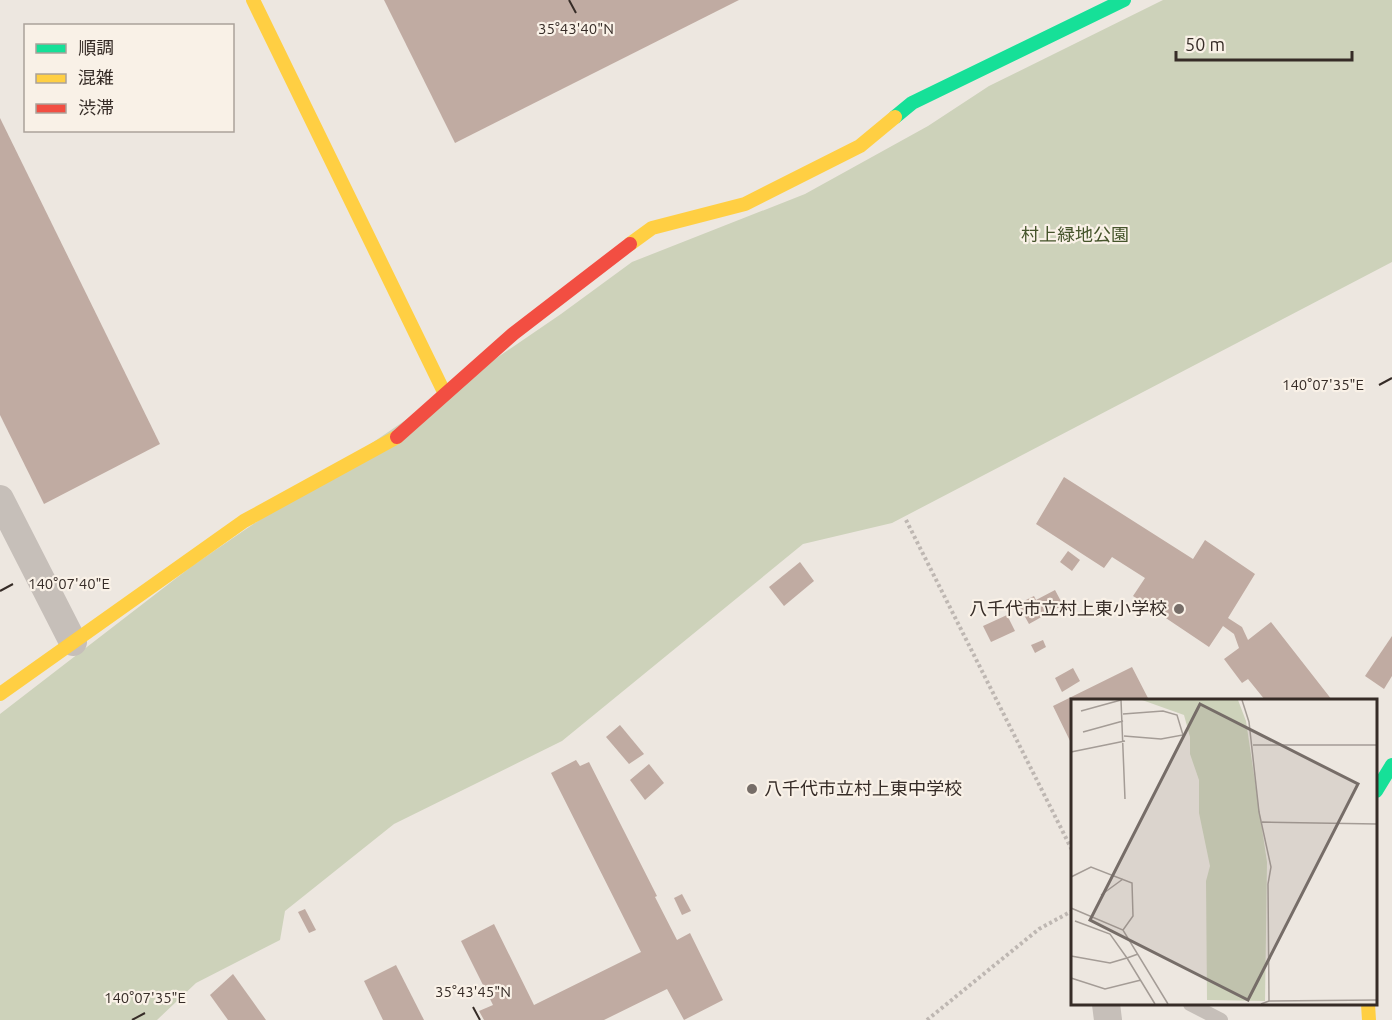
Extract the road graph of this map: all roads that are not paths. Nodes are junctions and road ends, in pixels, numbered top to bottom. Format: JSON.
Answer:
{"nodes":[{"id":1,"x":253,"y":0,"type":"edge"},
{"id":2,"x":1124,"y":0,"type":"edge"},
{"id":3,"x":445,"y":394,"type":"junction"},
{"id":4,"x":0,"y":500,"type":"edge"},
{"id":5,"x":73,"y":642,"type":"junction"},
{"id":6,"x":0,"y":694,"type":"edge"},
{"id":7,"x":1392,"y":765,"type":"edge"},
{"id":8,"x":1377,"y":789,"type":"edge"},
{"id":9,"x":1106,"y":1005,"type":"edge"},
{"id":10,"x":1192,"y":1005,"type":"edge"},
{"id":11,"x":1368,"y":1005,"type":"edge"},
{"id":12,"x":1108,"y":1020,"type":"edge"},
{"id":13,"x":1221,"y":1020,"type":"edge"},
{"id":14,"x":1370,"y":1020,"type":"edge"}],
"edges":[{"from":1,"to":3,"type":"street"},
{"from":2,"to":3,"type":"street"},
{"from":3,"to":5,"type":"street"},
{"from":4,"to":5,"type":"street"},
{"from":5,"to":6,"type":"street"},
{"from":7,"to":8,"type":"street"},
{"from":9,"to":12,"type":"street"},
{"from":10,"to":13,"type":"lane"},
{"from":11,"to":14,"type":"street"}]}
